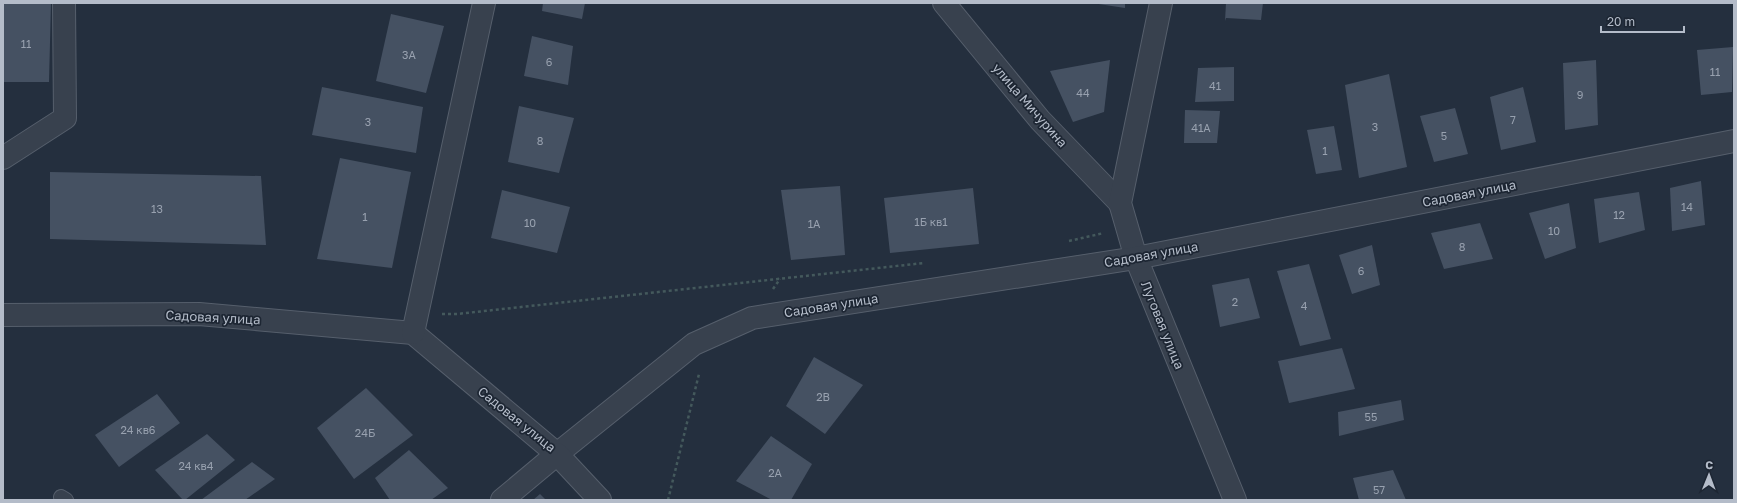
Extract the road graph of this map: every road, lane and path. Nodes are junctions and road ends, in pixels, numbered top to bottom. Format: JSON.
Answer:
{"nodes":[{"id":1,"x":64,"y":3,"type":"edge"},
{"id":2,"x":484,"y":3,"type":"edge"},
{"id":3,"x":944,"y":3,"type":"edge"},
{"id":4,"x":1161,"y":3,"type":"edge"},
{"id":5,"x":1734,"y":141,"type":"edge"},
{"id":6,"x":3,"y":158,"type":"edge"},
{"id":7,"x":1120,"y":203,"type":"junction"},
{"id":8,"x":1128,"y":228,"type":"junction"},
{"id":9,"x":1066,"y":241,"type":"dead end"},
{"id":10,"x":1136,"y":258,"type":"junction"},
{"id":11,"x":927,"y":263,"type":"dead end"},
{"id":12,"x":780,"y":279,"type":"junction"},
{"id":13,"x":418,"y":312,"type":"junction"},
{"id":14,"x":3,"y":315,"type":"edge"},
{"id":15,"x":752,"y":318,"type":"junction"},
{"id":16,"x":413,"y":333,"type":"junction"},
{"id":17,"x":704,"y":369,"type":"dead end"},
{"id":18,"x":557,"y":454,"type":"junction"},
{"id":19,"x":502,"y":500,"type":"edge"},
{"id":20,"x":600,"y":500,"type":"edge"},
{"id":21,"x":668,"y":500,"type":"edge"},
{"id":22,"x":1235,"y":500,"type":"edge"}],
"edges":[{"from":1,"to":6,"type":"street"},
{"from":2,"to":13,"type":"street"},
{"from":3,"to":7,"type":"street","name":"улица Мичурина"},
{"from":4,"to":7,"type":"street","name":"Луговая улица"},
{"from":5,"to":10,"type":"street","name":"Садовая улица"},
{"from":7,"to":8,"type":"street","name":"Луговая улица"},
{"from":8,"to":9,"type":"path"},
{"from":8,"to":10,"type":"street","name":"Луговая улица"},
{"from":10,"to":15,"type":"street","name":"Садовая улица"},
{"from":10,"to":22,"type":"street","name":"Луговая улица"},
{"from":11,"to":12,"type":"path"},
{"from":12,"to":13,"type":"path"},
{"from":12,"to":15,"type":"path"},
{"from":13,"to":16,"type":"street"},
{"from":14,"to":16,"type":"street","name":"Садовая улица"},
{"from":15,"to":18,"type":"street","name":"Садовая улица"},
{"from":16,"to":18,"type":"street","name":"Садовая улица"},
{"from":17,"to":21,"type":"path"},
{"from":18,"to":19,"type":"street"},
{"from":18,"to":20,"type":"street"}]}
